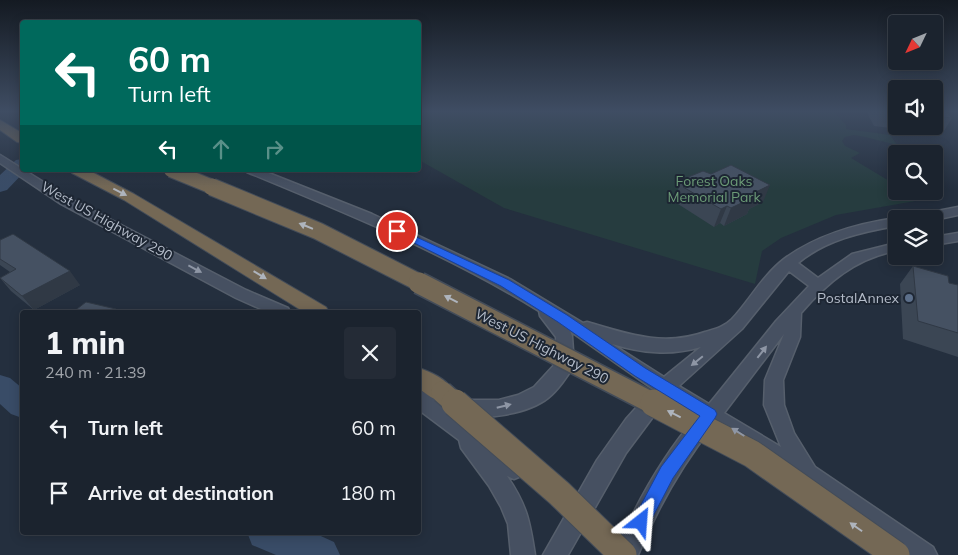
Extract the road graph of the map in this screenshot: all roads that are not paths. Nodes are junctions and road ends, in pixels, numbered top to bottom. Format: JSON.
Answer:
{"nodes":[{"id":1,"x":0,"y":158,"type":"edge"},
{"id":2,"x":20,"y":172,"type":"edge"},
{"id":3,"x":21,"y":172,"type":"edge"},
{"id":4,"x":81,"y":172,"type":"edge"},
{"id":5,"x":176,"y":172,"type":"edge"},
{"id":6,"x":256,"y":172,"type":"edge"},
{"id":7,"x":958,"y":211,"type":"edge"},
{"id":8,"x":943,"y":214,"type":"edge"},
{"id":9,"x":888,"y":223,"type":"edge"},
{"id":10,"x":958,"y":237,"type":"edge"},
{"id":11,"x":943,"y":240,"type":"edge"},
{"id":12,"x":888,"y":248,"type":"edge"},
{"id":13,"x":788,"y":263,"type":"junction"},
{"id":14,"x":819,"y":286,"type":"junction"},
{"id":15,"x":541,"y":306,"type":"junction"},
{"id":16,"x":278,"y":310,"type":"edge"},
{"id":17,"x":316,"y":310,"type":"edge"},
{"id":18,"x":793,"y":312,"type":"junction"},
{"id":19,"x":562,"y":318,"type":"junction"},
{"id":20,"x":733,"y":328,"type":"junction"},
{"id":21,"x":665,"y":388,"type":"junction"},
{"id":22,"x":421,"y":392,"type":"edge"},
{"id":23,"x":421,"y":392,"type":"edge"},
{"id":24,"x":421,"y":393,"type":"edge"},
{"id":25,"x":710,"y":414,"type":"junction"},
{"id":26,"x":452,"y":424,"type":"junction"},
{"id":27,"x":808,"y":475,"type":"junction"},
{"id":28,"x":575,"y":520,"type":"junction"},
{"id":29,"x":523,"y":555,"type":"edge"},
{"id":30,"x":555,"y":555,"type":"edge"},
{"id":31,"x":614,"y":555,"type":"edge"},
{"id":32,"x":624,"y":555,"type":"edge"},
{"id":33,"x":866,"y":555,"type":"edge"},
{"id":34,"x":896,"y":555,"type":"edge"},
{"id":35,"x":903,"y":555,"type":"edge"},
{"id":36,"x":925,"y":555,"type":"edge"}],
"edges":[{"from":1,"to":2,"type":"main road","name":"West US Highway 290","one_way":true},
{"from":3,"to":16,"type":"main road","name":"West US Highway 290","one_way":true},
{"from":4,"to":17,"type":"highway","one_way":true},
{"from":34,"to":5,"type":"highway","name":"West US Highway 290","one_way":true,"bridge":true},
{"from":6,"to":15,"type":"main road"},
{"from":7,"to":8,"type":"main road"},
{"from":9,"to":13,"type":"main road"},
{"from":10,"to":11,"type":"main road"},
{"from":12,"to":14,"type":"main road"},
{"from":13,"to":14,"type":"main road"},
{"from":13,"to":20,"type":"main road"},
{"from":14,"to":18,"type":"main road"},
{"from":15,"to":19,"type":"main road"},
{"from":22,"to":15,"type":"main road","one_way":true},
{"from":25,"to":18,"type":"main road","one_way":true},
{"from":18,"to":27,"type":"main road"},
{"from":19,"to":20,"type":"main road"},
{"from":19,"to":21,"type":"main road"},
{"from":20,"to":21,"type":"main road","one_way":true},
{"from":21,"to":25,"type":"main road"},
{"from":21,"to":28,"type":"main road"},
{"from":23,"to":32,"type":"highway","bridge":true},
{"from":24,"to":26,"type":"main road"},
{"from":27,"to":25,"type":"main road","one_way":true},
{"from":25,"to":32,"type":"main road"},
{"from":26,"to":28,"type":"main road"},
{"from":26,"to":29,"type":"main road"},
{"from":27,"to":36,"type":"main road"},
{"from":28,"to":30,"type":"main road"},
{"from":28,"to":31,"type":"main road"},
{"from":33,"to":35,"type":"main road"}]}
